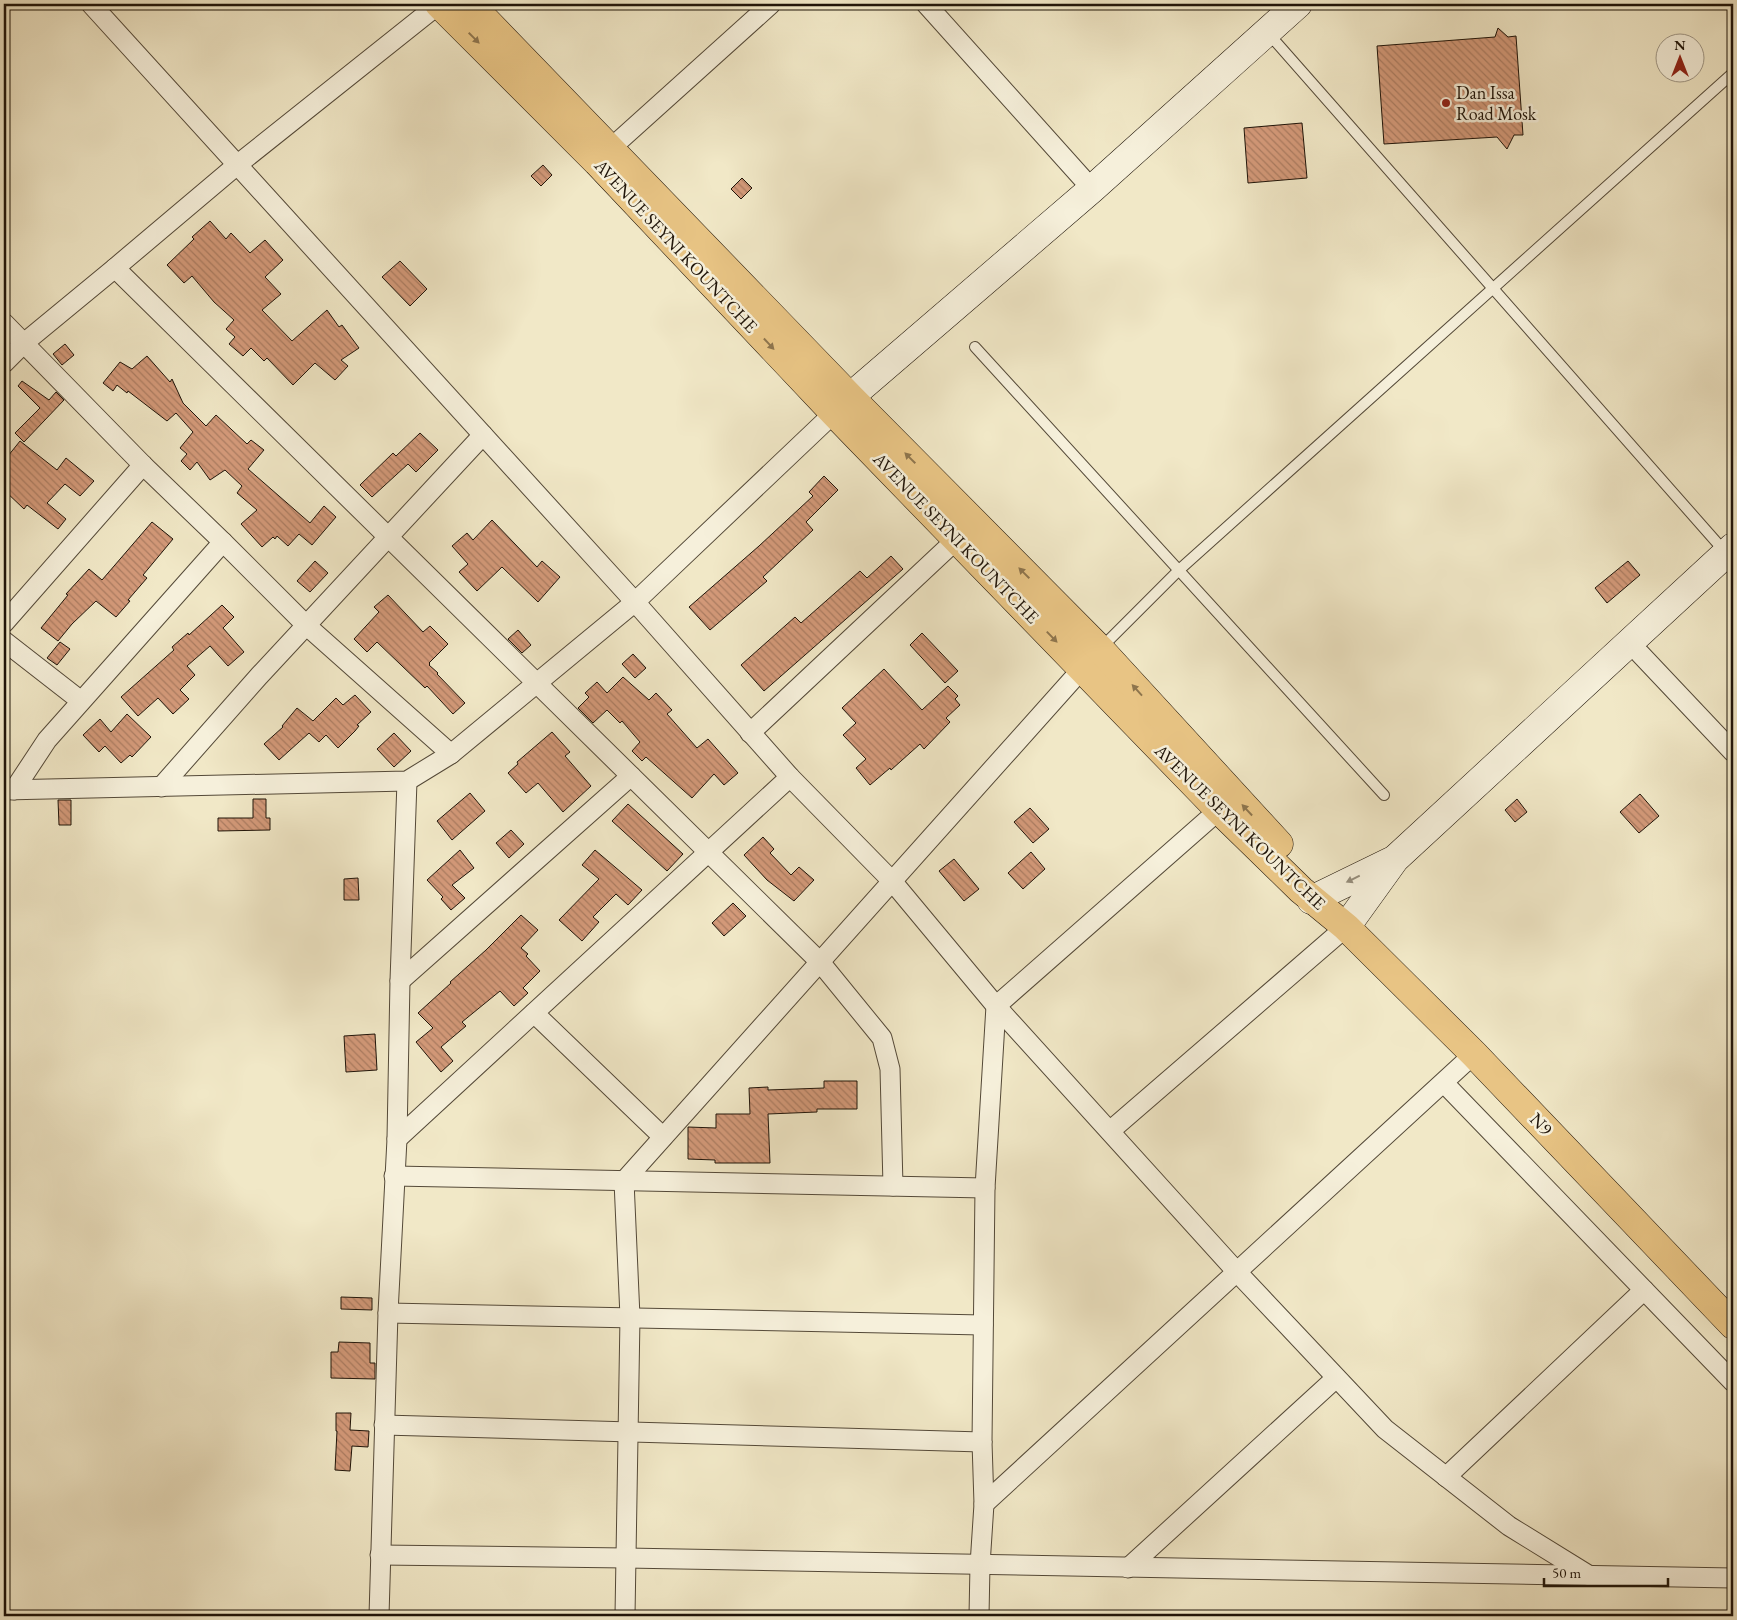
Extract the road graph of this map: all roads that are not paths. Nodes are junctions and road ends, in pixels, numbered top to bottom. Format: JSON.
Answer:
{"nodes":[{"id":1,"x":91,"y":4,"type":"edge"},
{"id":2,"x":439,"y":4,"type":"edge"},
{"id":3,"x":470,"y":4,"type":"edge"},
{"id":4,"x":771,"y":4,"type":"edge"},
{"id":5,"x":926,"y":4,"type":"edge"},
{"id":6,"x":1288,"y":7,"type":"edge"},
{"id":7,"x":1267,"y":32,"type":"junction"},
{"id":8,"x":1733,"y":74,"type":"edge"},
{"id":9,"x":610,"y":149,"type":"junction"},
{"id":10,"x":236,"y":165,"type":"junction"},
{"id":11,"x":1092,"y":189,"type":"junction"},
{"id":12,"x":115,"y":268,"type":"junction"},
{"id":13,"x":1493,"y":289,"type":"junction"},
{"id":14,"x":4,"y":323,"type":"edge"},
{"id":15,"x":24,"y":343,"type":"junction"},
{"id":16,"x":975,"y":347,"type":"dead end"},
{"id":17,"x":4,"y":363,"type":"edge"},
{"id":18,"x":842,"y":405,"type":"junction"},
{"id":19,"x":483,"y":435,"type":"junction"},
{"id":20,"x":143,"y":465,"type":"junction"},
{"id":21,"x":388,"y":537,"type":"junction"},
{"id":22,"x":957,"y":539,"type":"junction"},
{"id":23,"x":223,"y":542,"type":"junction"},
{"id":24,"x":1730,"y":550,"type":"edge"},
{"id":25,"x":1179,"y":570,"type":"junction"},
{"id":26,"x":635,"y":602,"type":"junction"},
{"id":27,"x":4,"y":623,"type":"edge"},
{"id":28,"x":307,"y":626,"type":"junction"},
{"id":29,"x":4,"y":641,"type":"edge"},
{"id":30,"x":1629,"y":642,"type":"junction"},
{"id":31,"x":1092,"y":659,"type":"junction"},
{"id":32,"x":536,"y":683,"type":"junction"},
{"id":33,"x":81,"y":701,"type":"junction"},
{"id":34,"x":750,"y":733,"type":"junction"},
{"id":35,"x":1733,"y":752,"type":"edge"},
{"id":36,"x":450,"y":754,"type":"junction"},
{"id":37,"x":631,"y":776,"type":"junction"},
{"id":38,"x":790,"y":777,"type":"junction"},
{"id":39,"x":407,"y":781,"type":"junction"},
{"id":40,"x":161,"y":787,"type":"junction"},
{"id":41,"x":9,"y":790,"type":"edge"},
{"id":42,"x":1384,"y":795,"type":"dead end"},
{"id":43,"x":1219,"y":810,"type":"junction"},
{"id":44,"x":708,"y":852,"type":"junction"},
{"id":45,"x":1395,"y":859,"type":"junction"},
{"id":46,"x":892,"y":882,"type":"junction"},
{"id":47,"x":1317,"y":896,"type":"junction"},
{"id":48,"x":1346,"y":927,"type":"junction"},
{"id":49,"x":820,"y":962,"type":"junction"},
{"id":50,"x":400,"y":981,"type":"junction"},
{"id":51,"x":996,"y":1006,"type":"junction"},
{"id":52,"x":534,"y":1013,"type":"junction"},
{"id":53,"x":1474,"y":1054,"type":"junction"},
{"id":54,"x":1444,"y":1083,"type":"junction"},
{"id":55,"x":1110,"y":1131,"type":"junction"},
{"id":56,"x":663,"y":1137,"type":"junction"},
{"id":57,"x":397,"y":1139,"type":"junction"},
{"id":58,"x":394,"y":1176,"type":"junction"},
{"id":59,"x":624,"y":1181,"type":"junction"},
{"id":60,"x":894,"y":1186,"type":"junction"},
{"id":61,"x":985,"y":1188,"type":"junction"},
{"id":62,"x":1237,"y":1272,"type":"junction"},
{"id":63,"x":1644,"y":1290,"type":"junction"},
{"id":64,"x":388,"y":1313,"type":"junction"},
{"id":65,"x":630,"y":1317,"type":"junction"},
{"id":66,"x":983,"y":1325,"type":"junction"},
{"id":67,"x":1733,"y":1325,"type":"edge"},
{"id":68,"x":1336,"y":1378,"type":"junction"},
{"id":69,"x":1733,"y":1382,"type":"edge"},
{"id":70,"x":384,"y":1425,"type":"junction"},
{"id":71,"x":628,"y":1431,"type":"junction"},
{"id":72,"x":982,"y":1442,"type":"junction"},
{"id":73,"x":1446,"y":1477,"type":"junction"},
{"id":74,"x":984,"y":1504,"type":"junction"},
{"id":75,"x":380,"y":1556,"type":"junction"},
{"id":76,"x":626,"y":1558,"type":"junction"},
{"id":77,"x":980,"y":1565,"type":"junction"},
{"id":78,"x":1128,"y":1568,"type":"junction"},
{"id":79,"x":1590,"y":1576,"type":"junction"},
{"id":80,"x":1733,"y":1578,"type":"edge"},
{"id":81,"x":379,"y":1616,"type":"edge"},
{"id":82,"x":625,"y":1616,"type":"edge"},
{"id":83,"x":979,"y":1616,"type":"edge"}],
"edges":[{"from":1,"to":10,"type":"street"},
{"from":2,"to":10,"type":"street"},
{"from":2,"to":18,"type":"highway","name":"AVENUE SEYNI KOUNTCHE","one_way":true},
{"from":3,"to":9,"type":"highway","name":"AVENUE SEYNI KOUNTCHE"},
{"from":4,"to":9,"type":"street"},
{"from":5,"to":11,"type":"street"},
{"from":6,"to":7,"type":"main road"},
{"from":7,"to":11,"type":"main road"},
{"from":7,"to":13,"type":"lane"},
{"from":8,"to":13,"type":"lane"},
{"from":9,"to":18,"type":"highway","name":"AVENUE SEYNI KOUNTCHE"},
{"from":10,"to":12,"type":"street"},
{"from":10,"to":19,"type":"street"},
{"from":11,"to":18,"type":"main road"},
{"from":12,"to":15,"type":"street"},
{"from":12,"to":21,"type":"street"},
{"from":13,"to":24,"type":"lane"},
{"from":13,"to":25,"type":"lane"},
{"from":14,"to":15,"type":"street"},
{"from":15,"to":17,"type":"street"},
{"from":15,"to":20,"type":"street"},
{"from":16,"to":25,"type":"lane"},
{"from":18,"to":22,"type":"highway","name":"AVENUE SEYNI KOUNTCHE"},
{"from":18,"to":26,"type":"street"},
{"from":31,"to":18,"type":"highway","name":"AVENUE SEYNI KOUNTCHE","one_way":true},
{"from":19,"to":21,"type":"street"},
{"from":19,"to":26,"type":"street"},
{"from":20,"to":23,"type":"street"},
{"from":20,"to":27,"type":"street"},
{"from":21,"to":28,"type":"street"},
{"from":21,"to":32,"type":"street"},
{"from":22,"to":31,"type":"highway","name":"AVENUE SEYNI KOUNTCHE","one_way":true},
{"from":22,"to":34,"type":"street"},
{"from":23,"to":28,"type":"street"},
{"from":23,"to":33,"type":"street"},
{"from":24,"to":30,"type":"main road"},
{"from":25,"to":31,"type":"lane"},
{"from":25,"to":42,"type":"lane"},
{"from":26,"to":32,"type":"street"},
{"from":26,"to":34,"type":"street"},
{"from":28,"to":36,"type":"street"},
{"from":28,"to":40,"type":"street"},
{"from":29,"to":33,"type":"street"},
{"from":30,"to":35,"type":"street"},
{"from":30,"to":45,"type":"main road"},
{"from":31,"to":43,"type":"highway","name":"AVENUE SEYNI KOUNTCHE"},
{"from":31,"to":46,"type":"street"},
{"from":47,"to":31,"type":"highway","name":"AVENUE SEYNI KOUNTCHE","one_way":true},
{"from":32,"to":36,"type":"street"},
{"from":32,"to":37,"type":"street"},
{"from":33,"to":41,"type":"street"},
{"from":34,"to":38,"type":"street"},
{"from":36,"to":39,"type":"street"},
{"from":37,"to":44,"type":"street"},
{"from":37,"to":50,"type":"street"},
{"from":38,"to":44,"type":"street"},
{"from":38,"to":46,"type":"street"},
{"from":39,"to":40,"type":"street"},
{"from":39,"to":50,"type":"street"},
{"from":40,"to":41,"type":"street"},
{"from":43,"to":47,"type":"highway","name":"AVENUE SEYNI KOUNTCHE"},
{"from":43,"to":51,"type":"street"},
{"from":44,"to":49,"type":"street"},
{"from":44,"to":52,"type":"street"},
{"from":45,"to":47,"type":"main road","one_way":true},
{"from":45,"to":48,"type":"main road"},
{"from":46,"to":49,"type":"street"},
{"from":46,"to":51,"type":"street"},
{"from":47,"to":48,"type":"highway","name":"AVENUE SEYNI KOUNTCHE"},
{"from":48,"to":53,"type":"highway","name":"N9"},
{"from":48,"to":55,"type":"street"},
{"from":49,"to":56,"type":"street"},
{"from":49,"to":60,"type":"street"},
{"from":50,"to":57,"type":"street"},
{"from":51,"to":55,"type":"street"},
{"from":51,"to":61,"type":"street"},
{"from":52,"to":56,"type":"street"},
{"from":52,"to":57,"type":"street"},
{"from":53,"to":54,"type":"street"},
{"from":53,"to":67,"type":"highway","name":"N9"},
{"from":54,"to":62,"type":"street"},
{"from":54,"to":63,"type":"street"},
{"from":55,"to":62,"type":"street"},
{"from":56,"to":59,"type":"street"},
{"from":57,"to":58,"type":"street"},
{"from":58,"to":59,"type":"street"},
{"from":58,"to":64,"type":"street"},
{"from":59,"to":60,"type":"street"},
{"from":59,"to":65,"type":"street"},
{"from":60,"to":61,"type":"street"},
{"from":61,"to":66,"type":"street"},
{"from":62,"to":68,"type":"street"},
{"from":62,"to":74,"type":"street"},
{"from":63,"to":69,"type":"street"},
{"from":63,"to":73,"type":"street"},
{"from":64,"to":65,"type":"street"},
{"from":64,"to":70,"type":"street"},
{"from":65,"to":66,"type":"street"},
{"from":65,"to":71,"type":"street"},
{"from":66,"to":72,"type":"street"},
{"from":68,"to":73,"type":"street"},
{"from":68,"to":78,"type":"street"},
{"from":70,"to":71,"type":"street"},
{"from":70,"to":75,"type":"street"},
{"from":71,"to":72,"type":"street"},
{"from":71,"to":76,"type":"street"},
{"from":72,"to":74,"type":"street"},
{"from":73,"to":79,"type":"street"},
{"from":74,"to":77,"type":"street"},
{"from":75,"to":76,"type":"street"},
{"from":75,"to":81,"type":"street"},
{"from":76,"to":77,"type":"street"},
{"from":76,"to":82,"type":"street"},
{"from":77,"to":78,"type":"street"},
{"from":77,"to":83,"type":"street"},
{"from":78,"to":79,"type":"street"},
{"from":79,"to":80,"type":"street"}]}
